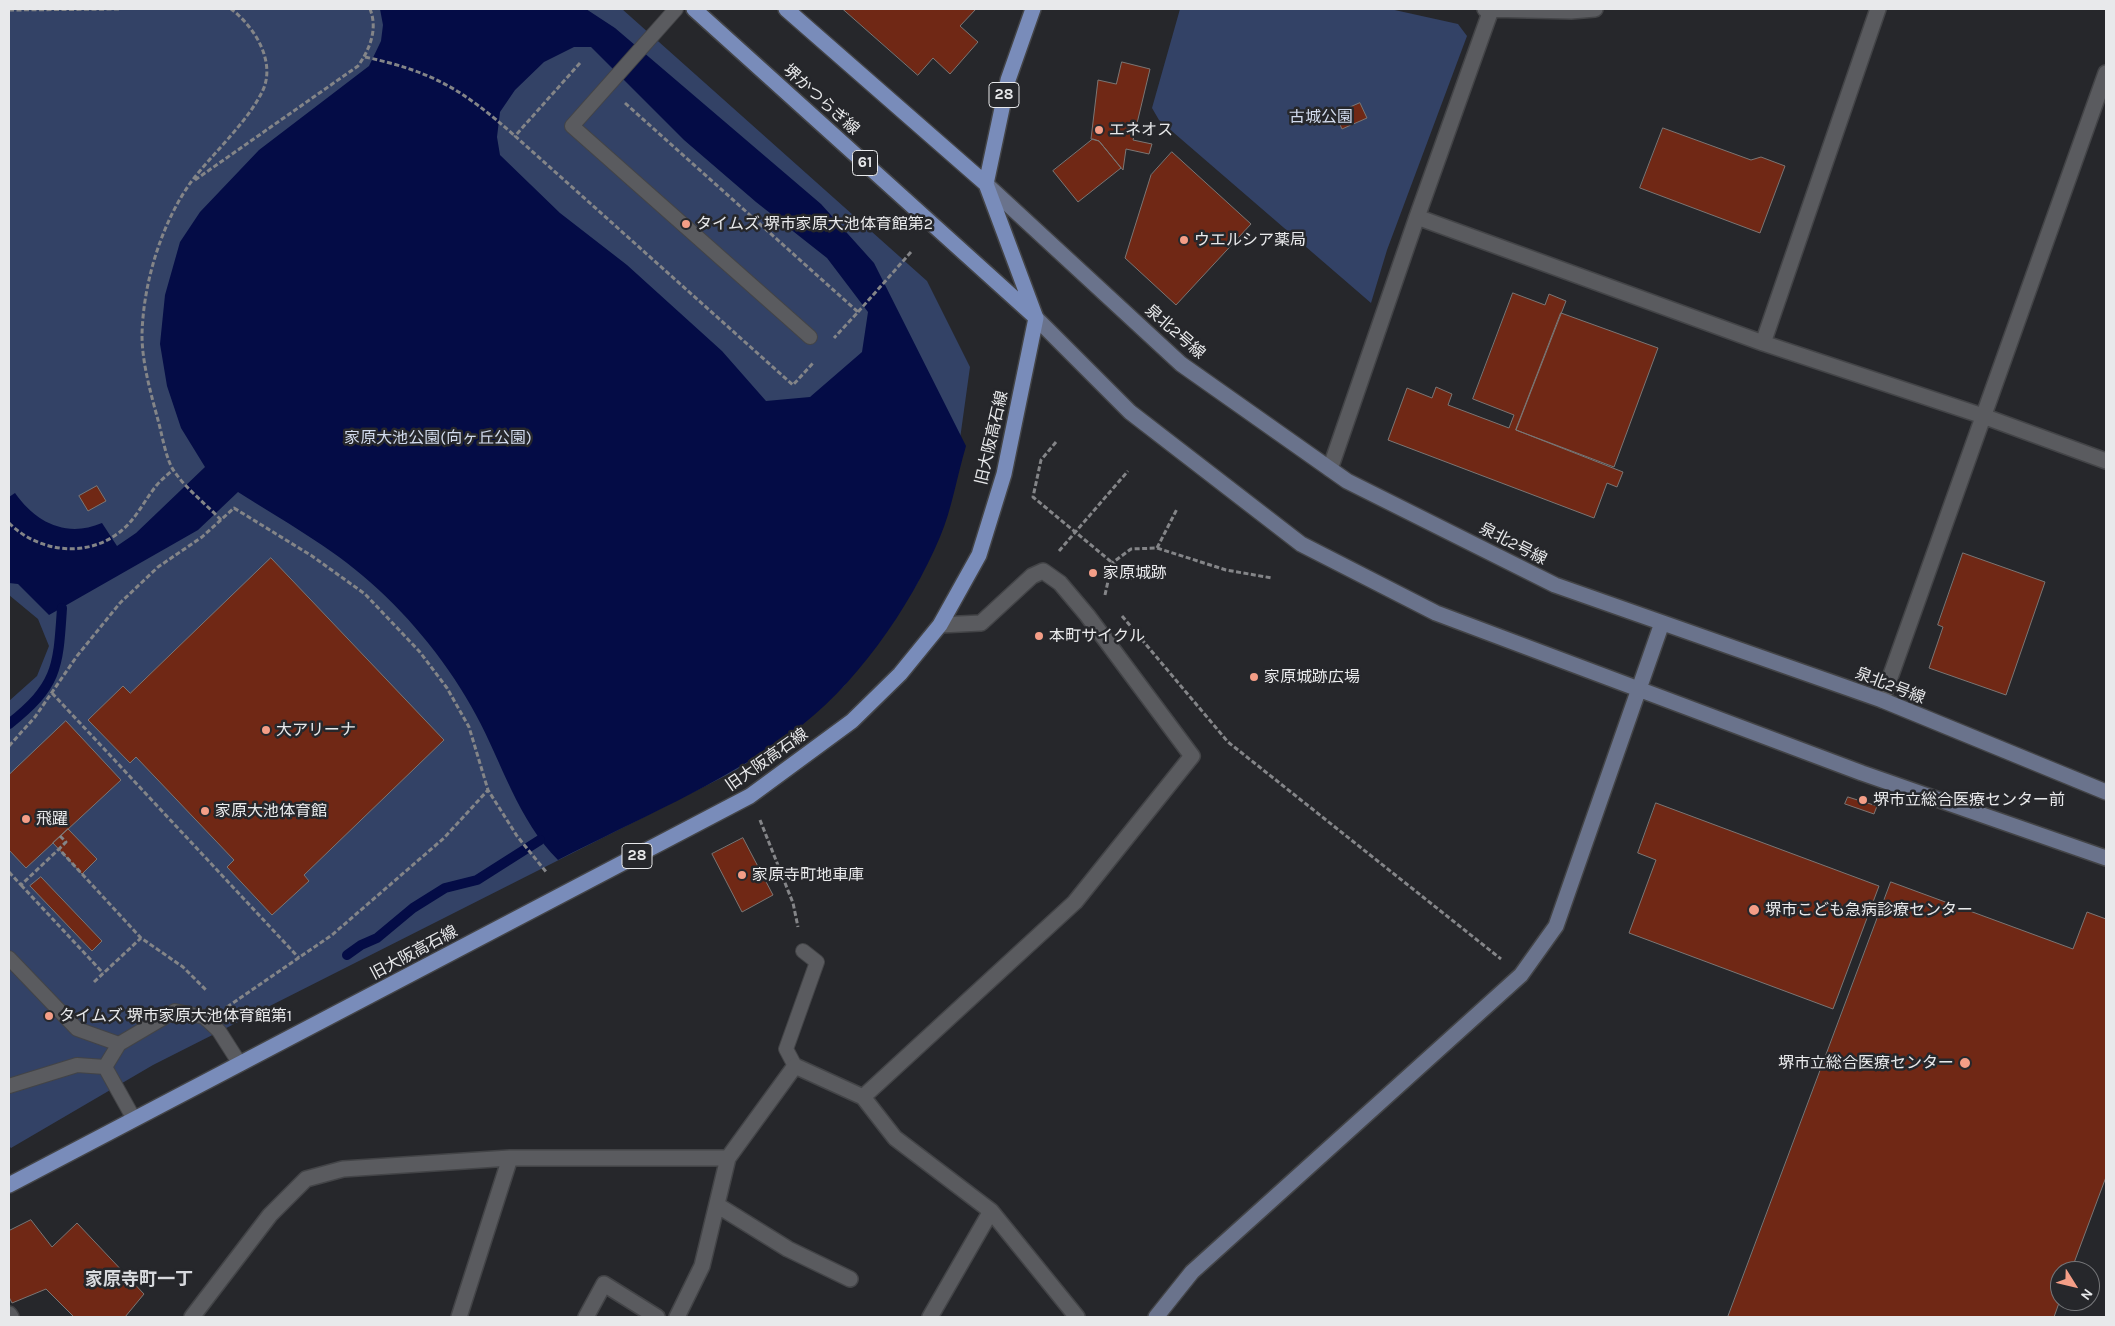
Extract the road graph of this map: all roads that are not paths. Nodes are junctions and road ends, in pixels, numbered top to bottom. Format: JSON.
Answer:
{"nodes":[{"id":1,"x":676,"y":9,"type":"edge"},
{"id":2,"x":694,"y":9,"type":"edge"},
{"id":3,"x":786,"y":9,"type":"edge"},
{"id":4,"x":1033,"y":9,"type":"edge"},
{"id":5,"x":1488,"y":9,"type":"edge"},
{"id":6,"x":1595,"y":9,"type":"edge"},
{"id":7,"x":1878,"y":9,"type":"edge"},
{"id":8,"x":2106,"y":73,"type":"edge"},
{"id":9,"x":986,"y":184,"type":"junction"},
{"id":10,"x":1417,"y":217,"type":"junction"},
{"id":11,"x":1036,"y":318,"type":"junction"},
{"id":12,"x":810,"y":336,"type":"dead end"},
{"id":13,"x":1763,"y":343,"type":"junction"},
{"id":14,"x":1983,"y":416,"type":"junction"},
{"id":15,"x":2106,"y":461,"type":"edge"},
{"id":16,"x":1330,"y":469,"type":"junction"},
{"id":17,"x":1662,"y":623,"type":"junction"},
{"id":18,"x":940,"y":625,"type":"junction"},
{"id":19,"x":1637,"y":690,"type":"junction"},
{"id":20,"x":1882,"y":700,"type":"junction"},
{"id":21,"x":2106,"y":792,"type":"edge"},
{"id":22,"x":2106,"y":858,"type":"edge"},
{"id":23,"x":803,"y":951,"type":"road end"},
{"id":24,"x":9,"y":958,"type":"edge"},
{"id":25,"x":119,"y":1044,"type":"junction"},
{"id":26,"x":240,"y":1064,"type":"junction"},
{"id":27,"x":795,"y":1066,"type":"junction"},
{"id":28,"x":105,"y":1067,"type":"junction"},
{"id":29,"x":9,"y":1086,"type":"edge"},
{"id":30,"x":863,"y":1097,"type":"junction"},
{"id":31,"x":134,"y":1119,"type":"junction"},
{"id":32,"x":510,"y":1158,"type":"junction"},
{"id":33,"x":728,"y":1158,"type":"junction"},
{"id":34,"x":9,"y":1185,"type":"edge"},
{"id":35,"x":717,"y":1205,"type":"junction"},
{"id":36,"x":991,"y":1210,"type":"junction"},
{"id":37,"x":850,"y":1279,"type":"dead end"},
{"id":38,"x":9,"y":1314,"type":"edge"},
{"id":39,"x":11,"y":1317,"type":"edge"},
{"id":40,"x":192,"y":1317,"type":"edge"},
{"id":41,"x":459,"y":1317,"type":"edge"},
{"id":42,"x":586,"y":1317,"type":"edge"},
{"id":43,"x":657,"y":1317,"type":"edge"},
{"id":44,"x":677,"y":1317,"type":"edge"},
{"id":45,"x":930,"y":1317,"type":"edge"},
{"id":46,"x":1077,"y":1317,"type":"edge"},
{"id":47,"x":1156,"y":1317,"type":"edge"}],
"edges":[{"from":1,"to":12,"type":"lane"},
{"from":2,"to":11,"type":"main road","name":"堺かつらぎ線","number":"61"},
{"from":3,"to":9,"type":"main road"},
{"from":4,"to":9,"type":"main road","number":"28"},
{"from":5,"to":6,"type":"street"},
{"from":5,"to":10,"type":"street"},
{"from":7,"to":13,"type":"street"},
{"from":8,"to":14,"type":"street"},
{"from":9,"to":11,"type":"main road"},
{"from":9,"to":16,"type":"street","name":"泉北2号線"},
{"from":10,"to":13,"type":"street"},
{"from":10,"to":16,"type":"street"},
{"from":11,"to":18,"type":"main road","name":"旧大阪高石線","number":"28"},
{"from":11,"to":19,"type":"street"},
{"from":13,"to":14,"type":"street"},
{"from":14,"to":15,"type":"street"},
{"from":14,"to":20,"type":"street"},
{"from":16,"to":17,"type":"street","name":"泉北2号線"},
{"from":17,"to":19,"type":"street"},
{"from":17,"to":20,"type":"street","name":"泉北2号線"},
{"from":18,"to":26,"type":"main road","name":"旧大阪高石線","number":"28"},
{"from":18,"to":30,"type":"street"},
{"from":19,"to":22,"type":"street"},
{"from":19,"to":47,"type":"street"},
{"from":20,"to":21,"type":"street","name":"泉北2号線"},
{"from":23,"to":27,"type":"lane"},
{"from":24,"to":25,"type":"lane"},
{"from":25,"to":26,"type":"lane"},
{"from":25,"to":28,"type":"lane"},
{"from":26,"to":31,"type":"main road","name":"旧大阪高石線","number":"28"},
{"from":27,"to":30,"type":"street"},
{"from":27,"to":33,"type":"street"},
{"from":28,"to":29,"type":"lane"},
{"from":28,"to":31,"type":"lane"},
{"from":30,"to":36,"type":"street"},
{"from":31,"to":34,"type":"main road","name":"旧大阪高石線","number":"28"},
{"from":32,"to":33,"type":"street"},
{"from":32,"to":40,"type":"street"},
{"from":32,"to":41,"type":"street"},
{"from":33,"to":35,"type":"street"},
{"from":35,"to":37,"type":"street"},
{"from":35,"to":44,"type":"street"},
{"from":36,"to":45,"type":"street"},
{"from":36,"to":46,"type":"street"},
{"from":38,"to":39,"type":"street"},
{"from":42,"to":43,"type":"street"}]}
